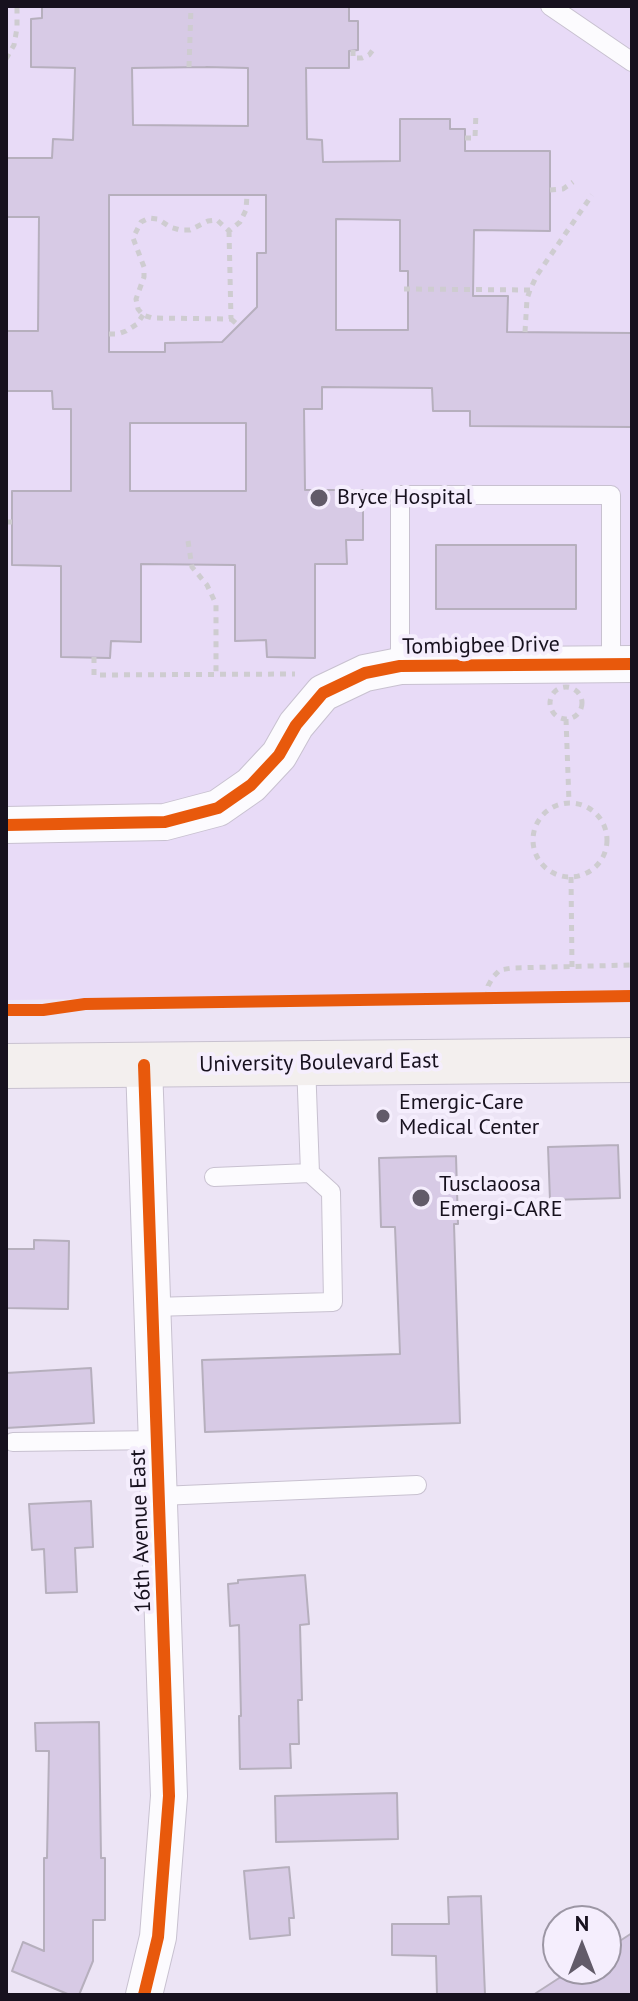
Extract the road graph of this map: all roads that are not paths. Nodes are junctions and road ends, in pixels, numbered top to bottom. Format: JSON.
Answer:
{"nodes":[{"id":1,"x":550,"y":6,"type":"edge"},
{"id":2,"x":632,"y":62,"type":"edge"},
{"id":3,"x":622,"y":664,"type":"edge"},
{"id":4,"x":400,"y":666,"type":"junction"},
{"id":5,"x":6,"y":825,"type":"edge"},
{"id":6,"x":632,"y":1060,"type":"edge"},
{"id":7,"x":306,"y":1063,"type":"junction"},
{"id":8,"x":144,"y":1065,"type":"junction"},
{"id":9,"x":6,"y":1066,"type":"edge"},
{"id":10,"x":310,"y":1173,"type":"junction"},
{"id":11,"x":214,"y":1177,"type":"dead end"},
{"id":12,"x":152,"y":1307,"type":"junction"},
{"id":13,"x":158,"y":1440,"type":"junction"},
{"id":14,"x":13,"y":1442,"type":"dead end"},
{"id":15,"x":417,"y":1485,"type":"dead end"},
{"id":16,"x":160,"y":1496,"type":"junction"},
{"id":17,"x":144,"y":1995,"type":"edge"}],
"edges":[{"from":1,"to":2,"type":"lane"},
{"from":3,"to":4,"type":"street","name":"Tombigbee Drive"},
{"from":3,"to":4,"type":"lane"},
{"from":4,"to":5,"type":"street","name":"Tombigbee Drive"},
{"from":6,"to":7,"type":"main road","name":"University Boulevard East"},
{"from":7,"to":8,"type":"main road","name":"University Boulevard East"},
{"from":7,"to":10,"type":"lane"},
{"from":8,"to":9,"type":"main road","name":"University Boulevard East"},
{"from":8,"to":12,"type":"street","name":"16th Avenue East"},
{"from":10,"to":11,"type":"lane"},
{"from":10,"to":12,"type":"lane"},
{"from":12,"to":13,"type":"street","name":"16th Avenue East"},
{"from":13,"to":14,"type":"lane"},
{"from":13,"to":16,"type":"street","name":"16th Avenue East"},
{"from":15,"to":16,"type":"lane"},
{"from":16,"to":17,"type":"street","name":"16th Avenue East"}]}
